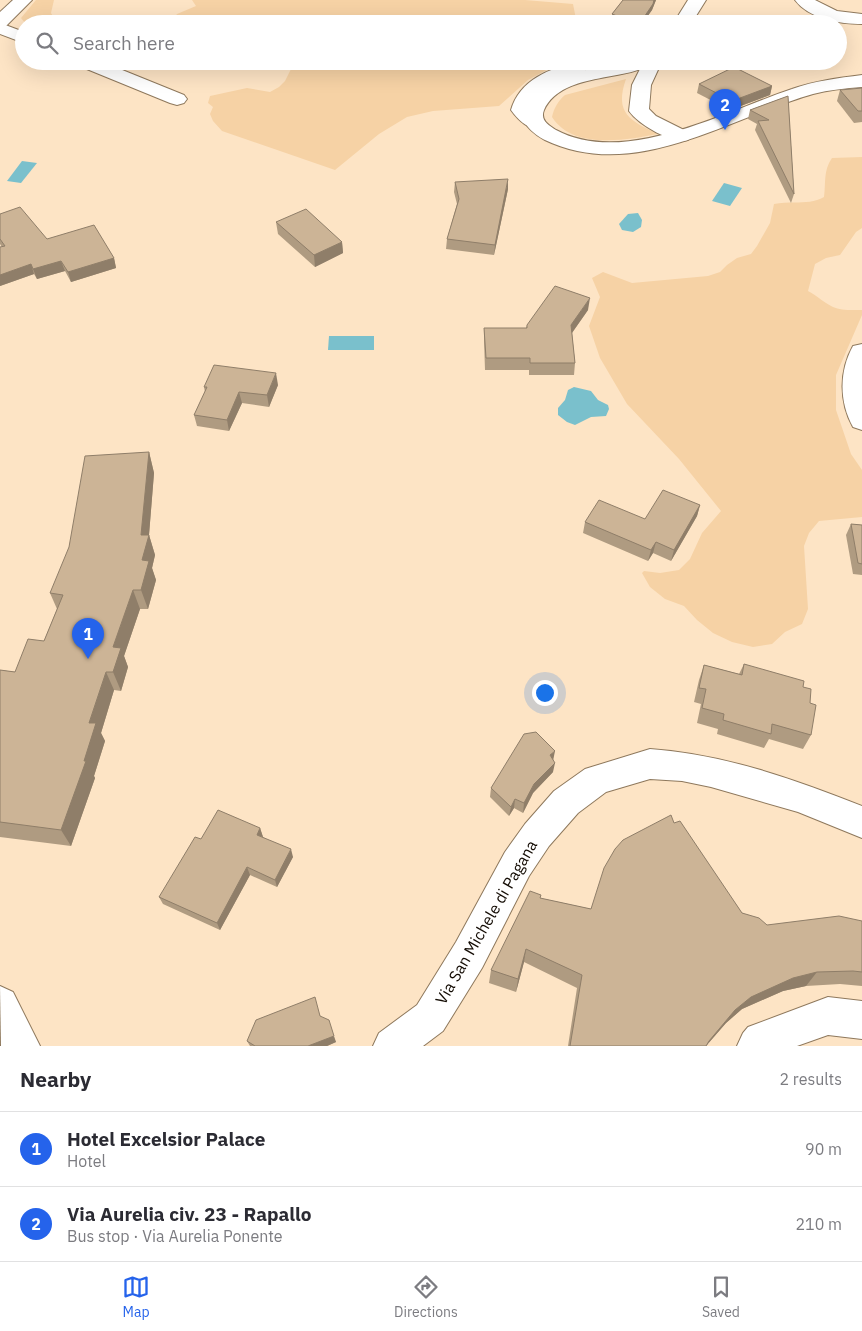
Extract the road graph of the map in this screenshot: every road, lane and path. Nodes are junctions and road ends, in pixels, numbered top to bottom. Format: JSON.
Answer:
{"nodes":[{"id":1,"x":23,"y":0,"type":"edge"},
{"id":2,"x":697,"y":0,"type":"edge"},
{"id":3,"x":804,"y":0,"type":"edge"},
{"id":4,"x":688,"y":15,"type":"edge"},
{"id":5,"x":830,"y":15,"type":"edge"},
{"id":6,"x":847,"y":19,"type":"edge"},
{"id":7,"x":862,"y":19,"type":"edge"},
{"id":8,"x":0,"y":22,"type":"edge"},
{"id":9,"x":0,"y":28,"type":"edge"},
{"id":10,"x":15,"y":34,"type":"edge"},
{"id":11,"x":105,"y":70,"type":"edge"},
{"id":12,"x":569,"y":70,"type":"edge"},
{"id":13,"x":606,"y":70,"type":"edge"},
{"id":14,"x":649,"y":70,"type":"edge"},
{"id":15,"x":862,"y":81,"type":"edge"},
{"id":16,"x":177,"y":99,"type":"dead end"},
{"id":17,"x":536,"y":123,"type":"junction"},
{"id":18,"x":681,"y":136,"type":"junction"},
{"id":19,"x":862,"y":352,"type":"edge"},
{"id":20,"x":862,"y":421,"type":"edge"},
{"id":21,"x":862,"y":822,"type":"edge"},
{"id":22,"x":0,"y":1005,"type":"edge"},
{"id":23,"x":862,"y":1020,"type":"edge"},
{"id":24,"x":21,"y":1046,"type":"edge"},
{"id":25,"x":392,"y":1046,"type":"edge"},
{"id":26,"x":756,"y":1046,"type":"edge"}],
"edges":[{"from":1,"to":8,"type":"main road"},
{"from":2,"to":4,"type":"main road"},
{"from":3,"to":5,"type":"main road"},
{"from":6,"to":7,"type":"main road"},
{"from":9,"to":10,"type":"main road"},
{"from":11,"to":16,"type":"main road"},
{"from":12,"to":17,"type":"main road"},
{"from":13,"to":17,"type":"main road"},
{"from":14,"to":18,"type":"main road"},
{"from":15,"to":18,"type":"main road"},
{"from":17,"to":18,"type":"main road"},
{"from":19,"to":20,"type":"main road"},
{"from":21,"to":25,"type":"main road","name":"Via San Michele di Pagana"},
{"from":22,"to":24,"type":"main road"},
{"from":23,"to":26,"type":"main road"}]}
